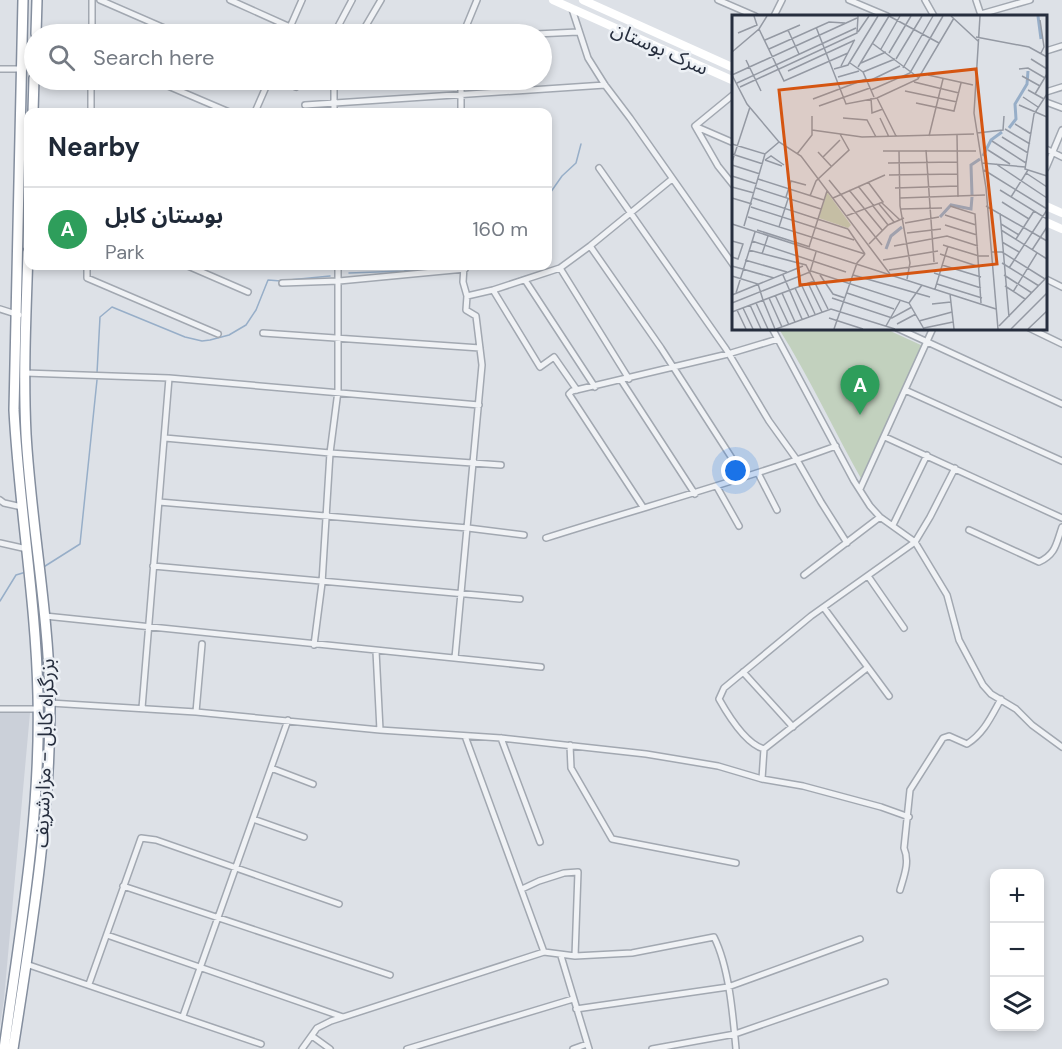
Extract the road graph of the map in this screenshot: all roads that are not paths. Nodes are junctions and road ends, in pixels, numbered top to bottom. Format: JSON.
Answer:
{"nodes":[{"id":1,"x":23,"y":0,"type":"edge"},
{"id":2,"x":37,"y":0,"type":"edge"},
{"id":3,"x":92,"y":0,"type":"edge"},
{"id":4,"x":100,"y":0,"type":"edge"},
{"id":5,"x":230,"y":0,"type":"edge"},
{"id":6,"x":302,"y":0,"type":"edge"},
{"id":7,"x":352,"y":0,"type":"edge"},
{"id":8,"x":381,"y":0,"type":"edge"},
{"id":9,"x":477,"y":0,"type":"edge"},
{"id":10,"x":553,"y":0,"type":"edge"},
{"id":11,"x":583,"y":0,"type":"edge"},
{"id":12,"x":718,"y":0,"type":"edge"},
{"id":13,"x":782,"y":0,"type":"edge"},
{"id":14,"x":849,"y":0,"type":"edge"},
{"id":15,"x":925,"y":0,"type":"edge"},
{"id":16,"x":976,"y":0,"type":"edge"},
{"id":17,"x":1030,"y":0,"type":"edge"},
{"id":18,"x":1013,"y":2,"type":"edge"},
{"id":19,"x":572,"y":9,"type":"junction"},
{"id":20,"x":753,"y":15,"type":"edge"},
{"id":21,"x":774,"y":15,"type":"edge"},
{"id":22,"x":885,"y":15,"type":"edge"},
{"id":23,"x":933,"y":15,"type":"edge"},
{"id":24,"x":981,"y":15,"type":"edge"},
{"id":25,"x":36,"y":24,"type":"edge"},
{"id":26,"x":92,"y":24,"type":"edge"},
{"id":27,"x":155,"y":24,"type":"edge"},
{"id":28,"x":283,"y":24,"type":"edge"},
{"id":29,"x":291,"y":24,"type":"edge"},
{"id":30,"x":339,"y":24,"type":"edge"},
{"id":31,"x":367,"y":24,"type":"edge"},
{"id":32,"x":468,"y":24,"type":"edge"},
{"id":33,"x":578,"y":32,"type":"junction"},
{"id":34,"x":552,"y":33,"type":"edge"},
{"id":35,"x":1062,"y":46,"type":"edge"},
{"id":36,"x":1047,"y":51,"type":"edge"},
{"id":37,"x":732,"y":67,"type":"edge"},
{"id":38,"x":0,"y":69,"type":"edge"},
{"id":39,"x":22,"y":69,"type":"junction"},
{"id":40,"x":732,"y":80,"type":"edge"},
{"id":41,"x":605,"y":86,"type":"junction"},
{"id":42,"x":1062,"y":87,"type":"edge"},
{"id":43,"x":34,"y":90,"type":"edge"},
{"id":44,"x":91,"y":90,"type":"edge"},
{"id":45,"x":177,"y":90,"type":"edge"},
{"id":46,"x":265,"y":90,"type":"edge"},
{"id":47,"x":334,"y":90,"type":"edge"},
{"id":48,"x":461,"y":90,"type":"edge"},
{"id":49,"x":547,"y":90,"type":"edge"},
{"id":50,"x":552,"y":90,"type":"edge"},
{"id":51,"x":1047,"y":92,"type":"edge"},
{"id":52,"x":461,"y":96,"type":"junction"},
{"id":53,"x":732,"y":96,"type":"edge"},
{"id":54,"x":1047,"y":102,"type":"edge"},
{"id":55,"x":334,"y":104,"type":"junction"},
{"id":56,"x":305,"y":105,"type":"dead end"},
{"id":57,"x":33,"y":108,"type":"edge"},
{"id":58,"x":91,"y":108,"type":"edge"},
{"id":59,"x":220,"y":108,"type":"edge"},
{"id":60,"x":257,"y":108,"type":"edge"},
{"id":61,"x":334,"y":108,"type":"edge"},
{"id":62,"x":461,"y":108,"type":"edge"},
{"id":63,"x":1062,"y":108,"type":"edge"},
{"id":64,"x":695,"y":126,"type":"junction"},
{"id":65,"x":1062,"y":130,"type":"edge"},
{"id":66,"x":732,"y":142,"type":"edge"},
{"id":67,"x":1047,"y":150,"type":"edge"},
{"id":68,"x":1052,"y":152,"type":"junction"},
{"id":69,"x":1062,"y":157,"type":"edge"},
{"id":70,"x":1047,"y":165,"type":"edge"},
{"id":71,"x":599,"y":168,"type":"dead end"},
{"id":72,"x":672,"y":179,"type":"junction"},
{"id":73,"x":732,"y":184,"type":"edge"},
{"id":74,"x":1047,"y":206,"type":"edge"},
{"id":75,"x":630,"y":212,"type":"junction"},
{"id":76,"x":1062,"y":213,"type":"edge"},
{"id":77,"x":1047,"y":222,"type":"edge"},
{"id":78,"x":1062,"y":230,"type":"edge"},
{"id":79,"x":590,"y":246,"type":"junction"},
{"id":80,"x":732,"y":263,"type":"edge"},
{"id":81,"x":560,"y":268,"type":"junction"},
{"id":82,"x":27,"y":270,"type":"edge"},
{"id":83,"x":87,"y":270,"type":"edge"},
{"id":84,"x":197,"y":270,"type":"edge"},
{"id":85,"x":338,"y":270,"type":"edge"},
{"id":86,"x":437,"y":270,"type":"edge"},
{"id":87,"x":464,"y":270,"type":"edge"},
{"id":88,"x":525,"y":280,"type":"junction"},
{"id":89,"x":1047,"y":280,"type":"edge"},
{"id":90,"x":339,"y":281,"type":"junction"},
{"id":91,"x":282,"y":283,"type":"dead end"},
{"id":92,"x":1062,"y":287,"type":"edge"},
{"id":93,"x":493,"y":290,"type":"junction"},
{"id":94,"x":248,"y":292,"type":"dead end"},
{"id":95,"x":467,"y":296,"type":"junction"},
{"id":96,"x":0,"y":309,"type":"edge"},
{"id":97,"x":15,"y":314,"type":"junction"},
{"id":98,"x":26,"y":315,"type":"junction"},
{"id":99,"x":773,"y":330,"type":"edge"},
{"id":100,"x":901,"y":330,"type":"edge"},
{"id":101,"x":932,"y":330,"type":"edge"},
{"id":102,"x":1033,"y":330,"type":"edge"},
{"id":103,"x":262,"y":333,"type":"dead end"},
{"id":104,"x":218,"y":334,"type":"dead end"},
{"id":105,"x":339,"y":337,"type":"junction"},
{"id":106,"x":778,"y":339,"type":"junction"},
{"id":107,"x":927,"y":343,"type":"junction"},
{"id":108,"x":1062,"y":344,"type":"edge"},
{"id":109,"x":480,"y":348,"type":"junction"},
{"id":110,"x":728,"y":354,"type":"junction"},
{"id":111,"x":672,"y":367,"type":"junction"},
{"id":112,"x":25,"y":373,"type":"junction"},
{"id":113,"x":169,"y":378,"type":"junction"},
{"id":114,"x":629,"y":379,"type":"junction"},
{"id":115,"x":621,"y":381,"type":"junction"},
{"id":116,"x":595,"y":387,"type":"junction"},
{"id":117,"x":577,"y":390,"type":"junction"},
{"id":118,"x":905,"y":390,"type":"junction"},
{"id":119,"x":338,"y":392,"type":"junction"},
{"id":120,"x":1062,"y":404,"type":"edge"},
{"id":121,"x":479,"y":405,"type":"junction"},
{"id":122,"x":14,"y":410,"type":"junction"},
{"id":123,"x":26,"y":410,"type":"junction"},
{"id":124,"x":885,"y":436,"type":"junction"},
{"id":125,"x":165,"y":438,"type":"junction"},
{"id":126,"x":836,"y":446,"type":"junction"},
{"id":127,"x":330,"y":453,"type":"junction"},
{"id":128,"x":927,"y":455,"type":"junction"},
{"id":129,"x":797,"y":460,"type":"junction"},
{"id":130,"x":1062,"y":461,"type":"edge"},
{"id":131,"x":473,"y":463,"type":"junction"},
{"id":132,"x":501,"y":465,"type":"dead end"},
{"id":133,"x":955,"y":468,"type":"junction"},
{"id":134,"x":758,"y":473,"type":"junction"},
{"id":135,"x":744,"y":477,"type":"junction"},
{"id":136,"x":717,"y":487,"type":"junction"},
{"id":137,"x":860,"y":489,"type":"junction"},
{"id":138,"x":695,"y":494,"type":"junction"},
{"id":139,"x":0,"y":500,"type":"edge"},
{"id":140,"x":159,"y":502,"type":"junction"},
{"id":141,"x":22,"y":507,"type":"junction"},
{"id":142,"x":643,"y":507,"type":"junction"},
{"id":143,"x":777,"y":510,"type":"dead end"},
{"id":144,"x":326,"y":516,"type":"junction"},
{"id":145,"x":880,"y":517,"type":"junction"},
{"id":146,"x":1062,"y":518,"type":"edge"},
{"id":147,"x":893,"y":525,"type":"junction"},
{"id":148,"x":739,"y":526,"type":"dead end"},
{"id":149,"x":1062,"y":527,"type":"edge"},
{"id":150,"x":468,"y":528,"type":"junction"},
{"id":151,"x":969,"y":530,"type":"dead end"},
{"id":152,"x":524,"y":535,"type":"dead end"},
{"id":153,"x":546,"y":538,"type":"dead end"},
{"id":154,"x":915,"y":542,"type":"junction"},
{"id":155,"x":0,"y":543,"type":"edge"},
{"id":156,"x":847,"y":543,"type":"junction"},
{"id":157,"x":27,"y":549,"type":"junction"},
{"id":158,"x":34,"y":563,"type":"junction"},
{"id":159,"x":153,"y":566,"type":"junction"},
{"id":160,"x":804,"y":575,"type":"dead end"},
{"id":161,"x":867,"y":576,"type":"junction"},
{"id":162,"x":322,"y":583,"type":"junction"},
{"id":163,"x":37,"y":586,"type":"junction"},
{"id":164,"x":461,"y":593,"type":"junction"},
{"id":165,"x":520,"y":599,"type":"dead end"},
{"id":166,"x":824,"y":608,"type":"junction"},
{"id":167,"x":45,"y":620,"type":"junction"},
{"id":168,"x":34,"y":624,"type":"junction"},
{"id":169,"x":147,"y":627,"type":"junction"},
{"id":170,"x":904,"y":628,"type":"dead end"},
{"id":171,"x":202,"y":644,"type":"dead end"},
{"id":172,"x":314,"y":645,"type":"junction"},
{"id":173,"x":376,"y":651,"type":"junction"},
{"id":174,"x":455,"y":658,"type":"junction"},
{"id":175,"x":541,"y":667,"type":"dead end"},
{"id":176,"x":867,"y":668,"type":"junction"},
{"id":177,"x":743,"y":672,"type":"junction"},
{"id":178,"x":38,"y":695,"type":"junction"},
{"id":179,"x":889,"y":696,"type":"dead end"},
{"id":180,"x":50,"y":699,"type":"junction"},
{"id":181,"x":1001,"y":699,"type":"junction"},
{"id":182,"x":142,"y":708,"type":"junction"},
{"id":183,"x":38,"y":709,"type":"junction"},
{"id":184,"x":0,"y":710,"type":"edge"},
{"id":185,"x":196,"y":712,"type":"junction"},
{"id":186,"x":288,"y":720,"type":"junction"},
{"id":187,"x":793,"y":727,"type":"junction"},
{"id":188,"x":380,"y":730,"type":"junction"},
{"id":189,"x":465,"y":736,"type":"junction"},
{"id":190,"x":501,"y":738,"type":"junction"},
{"id":191,"x":570,"y":745,"type":"junction"},
{"id":192,"x":1062,"y":747,"type":"edge"},
{"id":193,"x":764,"y":749,"type":"junction"},
{"id":194,"x":271,"y":768,"type":"junction"},
{"id":195,"x":762,"y":779,"type":"junction"},
{"id":196,"x":313,"y":784,"type":"dead end"},
{"id":197,"x":909,"y":817,"type":"junction"},
{"id":198,"x":253,"y":819,"type":"junction"},
{"id":199,"x":304,"y":837,"type":"dead end"},
{"id":200,"x":540,"y":842,"type":"dead end"},
{"id":201,"x":736,"y":863,"type":"dead end"},
{"id":202,"x":34,"y":868,"type":"junction"},
{"id":203,"x":236,"y":868,"type":"junction"},
{"id":204,"x":123,"y":886,"type":"junction"},
{"id":205,"x":522,"y":889,"type":"junction"},
{"id":206,"x":900,"y":890,"type":"dead end"},
{"id":207,"x":339,"y":904,"type":"dead end"},
{"id":208,"x":219,"y":917,"type":"junction"},
{"id":209,"x":107,"y":935,"type":"junction"},
{"id":210,"x":860,"y":939,"type":"dead end"},
{"id":211,"x":544,"y":952,"type":"junction"},
{"id":212,"x":561,"y":956,"type":"junction"},
{"id":213,"x":575,"y":956,"type":"junction"},
{"id":214,"x":26,"y":964,"type":"junction"},
{"id":215,"x":200,"y":967,"type":"junction"},
{"id":216,"x":390,"y":975,"type":"dead end"},
{"id":217,"x":885,"y":982,"type":"dead end"},
{"id":218,"x":89,"y":984,"type":"junction"},
{"id":219,"x":728,"y":987,"type":"junction"},
{"id":220,"x":573,"y":999,"type":"junction"},
{"id":221,"x":15,"y":1003,"type":"junction"},
{"id":222,"x":576,"y":1009,"type":"junction"},
{"id":223,"x":183,"y":1016,"type":"junction"},
{"id":224,"x":345,"y":1017,"type":"junction"},
{"id":225,"x":735,"y":1034,"type":"junction"},
{"id":226,"x":312,"y":1036,"type":"junction"},
{"id":227,"x":261,"y":1044,"type":"dead end"},
{"id":228,"x":588,"y":1046,"type":"edge"},
{"id":229,"x":4,"y":1049,"type":"edge"},
{"id":230,"x":13,"y":1049,"type":"edge"},
{"id":231,"x":302,"y":1049,"type":"edge"},
{"id":232,"x":330,"y":1049,"type":"edge"},
{"id":233,"x":407,"y":1049,"type":"edge"},
{"id":234,"x":573,"y":1049,"type":"edge"},
{"id":235,"x":652,"y":1049,"type":"edge"},
{"id":236,"x":736,"y":1049,"type":"edge"}],
"edges":[{"from":1,"to":39,"type":"highway"},
{"from":2,"to":25,"type":"highway"},
{"from":3,"to":26,"type":"street"},
{"from":4,"to":27,"type":"street"},
{"from":5,"to":28,"type":"street"},
{"from":6,"to":29,"type":"street"},
{"from":7,"to":30,"type":"street"},
{"from":8,"to":31,"type":"street"},
{"from":9,"to":32,"type":"street"},
{"from":10,"to":19,"type":"street","name":"سرک بوستان"},
{"from":11,"to":37,"type":"street","name":"سرک بوستان"},
{"from":12,"to":20,"type":"street"},
{"from":13,"to":21,"type":"street"},
{"from":14,"to":22,"type":"street"},
{"from":15,"to":23,"type":"street"},
{"from":16,"to":24,"type":"street"},
{"from":17,"to":18,"type":"street"},
{"from":18,"to":24,"type":"street"},
{"from":19,"to":33,"type":"street"},
{"from":19,"to":40,"type":"street","name":"سرک بوستان"},
{"from":33,"to":34,"type":"street"},
{"from":33,"to":41,"type":"street"},
{"from":35,"to":36,"type":"street"},
{"from":38,"to":39,"type":"street"},
{"from":39,"to":97,"type":"highway"},
{"from":41,"to":50,"type":"street"},
{"from":41,"to":72,"type":"street"},
{"from":42,"to":51,"type":"street"},
{"from":43,"to":57,"type":"highway"},
{"from":44,"to":58,"type":"street"},
{"from":45,"to":59,"type":"street"},
{"from":46,"to":60,"type":"street"},
{"from":47,"to":55,"type":"street"},
{"from":48,"to":52,"type":"street"},
{"from":49,"to":52,"type":"street"},
{"from":52,"to":55,"type":"street"},
{"from":52,"to":62,"type":"street"},
{"from":53,"to":64,"type":"street"},
{"from":54,"to":63,"type":"street"},
{"from":55,"to":56,"type":"street"},
{"from":55,"to":61,"type":"street"},
{"from":64,"to":66,"type":"street"},
{"from":64,"to":73,"type":"street"},
{"from":65,"to":68,"type":"street"},
{"from":67,"to":68,"type":"street"},
{"from":68,"to":69,"type":"street"},
{"from":68,"to":70,"type":"street"},
{"from":71,"to":75,"type":"street"},
{"from":72,"to":75,"type":"street"},
{"from":72,"to":80,"type":"street"},
{"from":74,"to":76,"type":"street"},
{"from":75,"to":79,"type":"street"},
{"from":75,"to":110,"type":"street"},
{"from":77,"to":78,"type":"street"},
{"from":79,"to":81,"type":"street"},
{"from":79,"to":111,"type":"street"},
{"from":81,"to":88,"type":"street"},
{"from":81,"to":114,"type":"street"},
{"from":82,"to":98,"type":"highway"},
{"from":83,"to":104,"type":"street"},
{"from":84,"to":94,"type":"street"},
{"from":85,"to":90,"type":"street"},
{"from":86,"to":90,"type":"street"},
{"from":87,"to":95,"type":"street"},
{"from":88,"to":93,"type":"street"},
{"from":88,"to":116,"type":"street"},
{"from":89,"to":92,"type":"street"},
{"from":90,"to":91,"type":"street"},
{"from":90,"to":105,"type":"street"},
{"from":93,"to":95,"type":"street"},
{"from":93,"to":117,"type":"street"},
{"from":95,"to":109,"type":"street"},
{"from":96,"to":97,"type":"street"},
{"from":97,"to":98,"type":"street"},
{"from":97,"to":122,"type":"highway"},
{"from":98,"to":112,"type":"highway"},
{"from":99,"to":106,"type":"street"},
{"from":100,"to":107,"type":"street"},
{"from":101,"to":107,"type":"street"},
{"from":102,"to":108,"type":"street"},
{"from":103,"to":105,"type":"street"},
{"from":105,"to":109,"type":"street"},
{"from":105,"to":119,"type":"street"},
{"from":106,"to":110,"type":"street"},
{"from":106,"to":126,"type":"street"},
{"from":107,"to":118,"type":"street"},
{"from":107,"to":120,"type":"street"},
{"from":109,"to":121,"type":"street"},
{"from":110,"to":111,"type":"street"},
{"from":110,"to":129,"type":"street"},
{"from":111,"to":114,"type":"street"},
{"from":111,"to":135,"type":"street"},
{"from":112,"to":113,"type":"street"},
{"from":112,"to":123,"type":"highway"},
{"from":113,"to":119,"type":"street"},
{"from":113,"to":125,"type":"street"},
{"from":114,"to":115,"type":"street"},
{"from":115,"to":116,"type":"street"},
{"from":115,"to":138,"type":"street"},
{"from":116,"to":117,"type":"street"},
{"from":117,"to":142,"type":"street"},
{"from":118,"to":124,"type":"street"},
{"from":118,"to":130,"type":"street"},
{"from":119,"to":121,"type":"street"},
{"from":119,"to":127,"type":"street"},
{"from":121,"to":131,"type":"street"},
{"from":122,"to":123,"type":"highway"},
{"from":122,"to":141,"type":"highway"},
{"from":123,"to":158,"type":"highway"},
{"from":124,"to":128,"type":"street"},
{"from":124,"to":137,"type":"street"},
{"from":125,"to":127,"type":"street"},
{"from":125,"to":140,"type":"street"},
{"from":126,"to":129,"type":"street"},
{"from":126,"to":137,"type":"street"},
{"from":127,"to":131,"type":"street"},
{"from":127,"to":144,"type":"street"},
{"from":128,"to":133,"type":"street"},
{"from":128,"to":147,"type":"street"},
{"from":129,"to":134,"type":"street"},
{"from":129,"to":156,"type":"street"},
{"from":131,"to":132,"type":"street"},
{"from":131,"to":150,"type":"street"},
{"from":133,"to":146,"type":"street"},
{"from":133,"to":154,"type":"street"},
{"from":134,"to":135,"type":"street"},
{"from":134,"to":143,"type":"street"},
{"from":135,"to":136,"type":"street"},
{"from":136,"to":138,"type":"street"},
{"from":136,"to":148,"type":"street"},
{"from":137,"to":145,"type":"street"},
{"from":138,"to":142,"type":"street"},
{"from":139,"to":141,"type":"street"},
{"from":140,"to":144,"type":"street"},
{"from":140,"to":159,"type":"street"},
{"from":141,"to":157,"type":"highway"},
{"from":142,"to":153,"type":"street"},
{"from":144,"to":150,"type":"street"},
{"from":144,"to":162,"type":"street"},
{"from":145,"to":147,"type":"street"},
{"from":145,"to":156,"type":"street"},
{"from":147,"to":154,"type":"street"},
{"from":149,"to":151,"type":"street"},
{"from":150,"to":152,"type":"street"},
{"from":150,"to":164,"type":"street"},
{"from":154,"to":161,"type":"street"},
{"from":154,"to":181,"type":"street"},
{"from":155,"to":157,"type":"street"},
{"from":156,"to":160,"type":"street"},
{"from":157,"to":158,"type":"highway"},
{"from":158,"to":163,"type":"highway","name":"بزرگراه کابل - مزارشریف"},
{"from":159,"to":162,"type":"street"},
{"from":159,"to":169,"type":"street"},
{"from":161,"to":166,"type":"street"},
{"from":161,"to":170,"type":"street"},
{"from":162,"to":164,"type":"street"},
{"from":162,"to":172,"type":"street"},
{"from":163,"to":167,"type":"highway","name":"بزرگراه کابل - مزارشریف"},
{"from":163,"to":168,"type":"highway","name":"بزرگراه کابل - مزارشریف"},
{"from":164,"to":165,"type":"street"},
{"from":164,"to":174,"type":"street"},
{"from":166,"to":176,"type":"street"},
{"from":166,"to":177,"type":"street"},
{"from":167,"to":168,"type":"highway"},
{"from":167,"to":169,"type":"street"},
{"from":167,"to":180,"type":"highway","name":"بزرگراه کابل - مزارشریف"},
{"from":168,"to":178,"type":"highway","name":"بزرگراه کابل - مزارشریف"},
{"from":169,"to":172,"type":"street"},
{"from":169,"to":182,"type":"street"},
{"from":171,"to":185,"type":"street"},
{"from":172,"to":173,"type":"street"},
{"from":173,"to":174,"type":"street"},
{"from":173,"to":188,"type":"street"},
{"from":174,"to":175,"type":"street"},
{"from":176,"to":179,"type":"street"},
{"from":176,"to":187,"type":"street"},
{"from":177,"to":187,"type":"street"},
{"from":177,"to":193,"type":"street"},
{"from":178,"to":180,"type":"highway"},
{"from":178,"to":183,"type":"highway","name":"بزرگراه کابل - مزارشریف"},
{"from":180,"to":182,"type":"street"},
{"from":180,"to":202,"type":"highway","name":"بزرگراه کابل - مزارشریف"},
{"from":181,"to":192,"type":"street"},
{"from":181,"to":197,"type":"street"},
{"from":182,"to":185,"type":"street"},
{"from":183,"to":184,"type":"street"},
{"from":183,"to":202,"type":"highway","name":"بزرگراه کابل - مزارشریف"},
{"from":185,"to":186,"type":"street"},
{"from":186,"to":188,"type":"street"},
{"from":186,"to":194,"type":"street"},
{"from":187,"to":193,"type":"street"},
{"from":188,"to":189,"type":"street"},
{"from":189,"to":190,"type":"street"},
{"from":189,"to":205,"type":"street"},
{"from":190,"to":191,"type":"street"},
{"from":190,"to":200,"type":"street"},
{"from":191,"to":195,"type":"street"},
{"from":191,"to":201,"type":"street"},
{"from":193,"to":195,"type":"street"},
{"from":194,"to":196,"type":"street"},
{"from":194,"to":198,"type":"street"},
{"from":195,"to":197,"type":"street"},
{"from":197,"to":206,"type":"street"},
{"from":198,"to":199,"type":"street"},
{"from":198,"to":203,"type":"street"},
{"from":202,"to":214,"type":"highway","name":"بزرگراه کابل - مزارشریف"},
{"from":202,"to":221,"type":"highway","name":"بزرگراه کابل - مزارشریف"},
{"from":203,"to":204,"type":"street"},
{"from":203,"to":207,"type":"street"},
{"from":203,"to":208,"type":"street"},
{"from":204,"to":208,"type":"street"},
{"from":204,"to":209,"type":"street"},
{"from":205,"to":211,"type":"street"},
{"from":205,"to":213,"type":"street"},
{"from":208,"to":215,"type":"street"},
{"from":208,"to":216,"type":"street"},
{"from":209,"to":215,"type":"street"},
{"from":209,"to":218,"type":"street"},
{"from":210,"to":219,"type":"street"},
{"from":211,"to":212,"type":"street"},
{"from":211,"to":224,"type":"street"},
{"from":212,"to":213,"type":"street"},
{"from":212,"to":220,"type":"street"},
{"from":213,"to":219,"type":"street"},
{"from":214,"to":218,"type":"street"},
{"from":214,"to":221,"type":"highway","name":"بزرگراه کابل - مزارشریف"},
{"from":215,"to":223,"type":"street"},
{"from":215,"to":224,"type":"street"},
{"from":217,"to":225,"type":"street"},
{"from":218,"to":223,"type":"street"},
{"from":219,"to":222,"type":"street"},
{"from":219,"to":225,"type":"street"},
{"from":220,"to":222,"type":"street"},
{"from":220,"to":233,"type":"street"},
{"from":221,"to":229,"type":"highway","name":"بزرگراه کابل - مزارشریف"},
{"from":221,"to":230,"type":"highway","name":"بزرگراه کابل - مزارشریف"},
{"from":222,"to":228,"type":"street"},
{"from":223,"to":227,"type":"street"},
{"from":224,"to":226,"type":"street"},
{"from":225,"to":235,"type":"street"},
{"from":225,"to":236,"type":"street"},
{"from":226,"to":231,"type":"street"},
{"from":226,"to":232,"type":"street"},
{"from":228,"to":234,"type":"street"}]}
